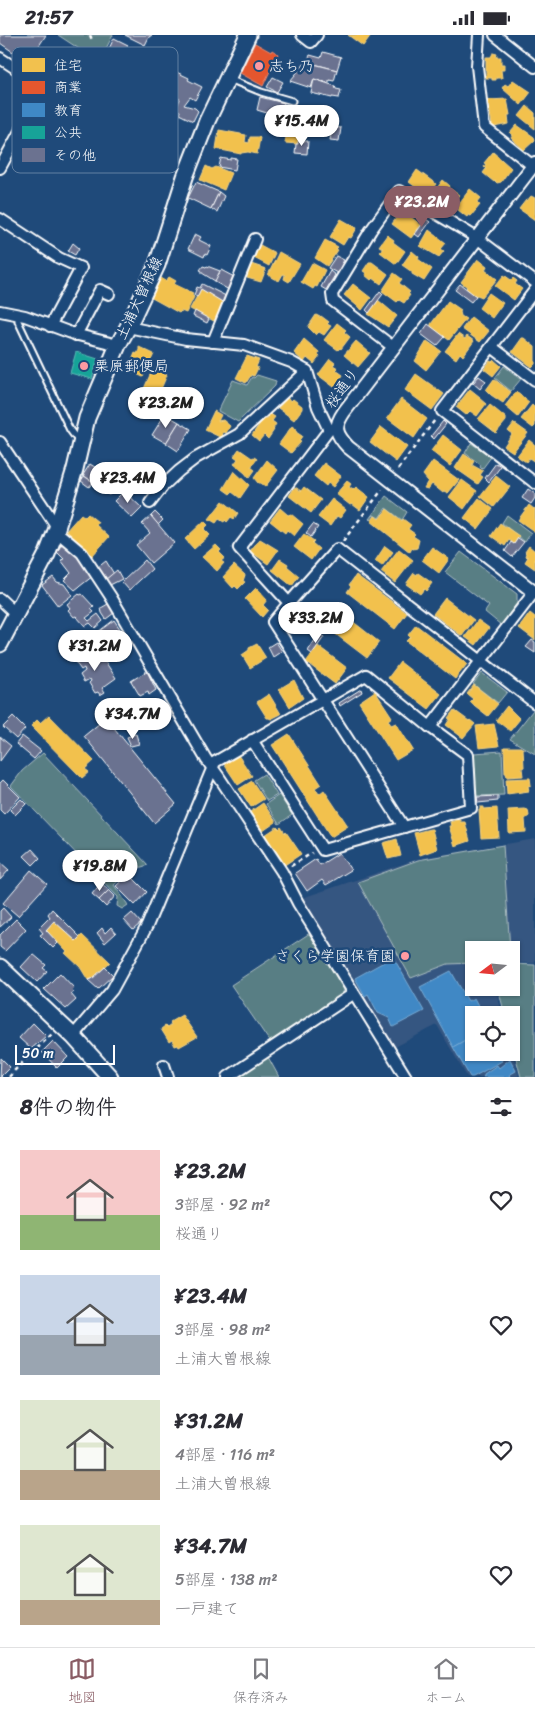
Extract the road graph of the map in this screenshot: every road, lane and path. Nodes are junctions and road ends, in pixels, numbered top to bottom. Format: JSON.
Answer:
{"nodes":[{"id":1,"x":90,"y":35,"type":"edge"},
{"id":2,"x":248,"y":35,"type":"edge"},
{"id":3,"x":302,"y":35,"type":"edge"},
{"id":4,"x":317,"y":35,"type":"edge"},
{"id":5,"x":479,"y":35,"type":"edge"},
{"id":6,"x":495,"y":35,"type":"edge"},
{"id":7,"x":92,"y":40,"type":"dead end"},
{"id":8,"x":0,"y":58,"type":"edge"},
{"id":9,"x":12,"y":66,"type":"edge"},
{"id":10,"x":535,"y":67,"type":"edge"},
{"id":11,"x":228,"y":78,"type":"junction"},
{"id":12,"x":292,"y":101,"type":"dead end"},
{"id":13,"x":12,"y":146,"type":"edge"},
{"id":14,"x":534,"y":164,"type":"edge"},
{"id":15,"x":0,"y":168,"type":"edge"},
{"id":16,"x":0,"y":219,"type":"edge"},
{"id":17,"x":477,"y":238,"type":"junction"},
{"id":18,"x":255,"y":239,"type":"dead end"},
{"id":19,"x":535,"y":282,"type":"edge"},
{"id":20,"x":535,"y":291,"type":"edge"},
{"id":21,"x":109,"y":295,"type":"dead end"},
{"id":22,"x":0,"y":311,"type":"edge"},
{"id":23,"x":18,"y":315,"type":"junction"},
{"id":24,"x":50,"y":326,"type":"junction"},
{"id":25,"x":128,"y":327,"type":"junction"},
{"id":26,"x":76,"y":335,"type":"junction"},
{"id":27,"x":213,"y":342,"type":"junction"},
{"id":28,"x":118,"y":345,"type":"junction"},
{"id":29,"x":393,"y":347,"type":"junction"},
{"id":30,"x":492,"y":347,"type":"junction"},
{"id":31,"x":307,"y":371,"type":"junction"},
{"id":32,"x":535,"y":381,"type":"edge"},
{"id":33,"x":442,"y":411,"type":"junction"},
{"id":34,"x":333,"y":429,"type":"junction"},
{"id":35,"x":0,"y":442,"type":"edge"},
{"id":36,"x":80,"y":444,"type":"junction"},
{"id":37,"x":396,"y":472,"type":"dead end"},
{"id":38,"x":535,"y":483,"type":"edge"},
{"id":39,"x":383,"y":488,"type":"dead end"},
{"id":40,"x":150,"y":503,"type":"dead end"},
{"id":41,"x":56,"y":529,"type":"junction"},
{"id":42,"x":337,"y":549,"type":"junction"},
{"id":43,"x":535,"y":592,"type":"edge"},
{"id":44,"x":0,"y":599,"type":"edge"},
{"id":45,"x":289,"y":603,"type":"junction"},
{"id":46,"x":16,"y":614,"type":"junction"},
{"id":47,"x":0,"y":644,"type":"edge"},
{"id":48,"x":481,"y":661,"type":"junction"},
{"id":49,"x":322,"y":699,"type":"junction"},
{"id":50,"x":535,"y":703,"type":"edge"},
{"id":51,"x":430,"y":727,"type":"junction"},
{"id":52,"x":252,"y":740,"type":"junction"},
{"id":53,"x":212,"y":767,"type":"junction"},
{"id":54,"x":404,"y":827,"type":"junction"},
{"id":55,"x":321,"y":847,"type":"junction"},
{"id":56,"x":282,"y":872,"type":"junction"},
{"id":57,"x":0,"y":967,"type":"edge"},
{"id":58,"x":353,"y":994,"type":"junction"},
{"id":59,"x":61,"y":1025,"type":"junction"},
{"id":60,"x":73,"y":1036,"type":"junction"},
{"id":61,"x":164,"y":1065,"type":"dead end"},
{"id":62,"x":9,"y":1077,"type":"edge"},
{"id":63,"x":110,"y":1077,"type":"edge"},
{"id":64,"x":168,"y":1077,"type":"edge"},
{"id":65,"x":228,"y":1077,"type":"edge"},
{"id":66,"x":406,"y":1077,"type":"edge"}],
"edges":[{"from":1,"to":7,"type":"path"},
{"from":2,"to":11,"type":"main road","name":"土浦大曽根線"},
{"from":3,"to":4,"type":"street"},
{"from":5,"to":14,"type":"street"},
{"from":6,"to":10,"type":"street"},
{"from":8,"to":9,"type":"street"},
{"from":11,"to":12,"type":"lane"},
{"from":11,"to":25,"type":"main road","name":"土浦大曽根線"},
{"from":13,"to":15,"type":"street"},
{"from":14,"to":17,"type":"street","name":"桜通り"},
{"from":16,"to":24,"type":"street"},
{"from":17,"to":19,"type":"street"},
{"from":17,"to":29,"type":"street","name":"桜通り"},
{"from":17,"to":29,"type":"street"},
{"from":18,"to":27,"type":"street"},
{"from":20,"to":30,"type":"street"},
{"from":21,"to":26,"type":"street"},
{"from":22,"to":23,"type":"street"},
{"from":23,"to":24,"type":"street"},
{"from":23,"to":36,"type":"lane"},
{"from":24,"to":26,"type":"street"},
{"from":25,"to":27,"type":"street"},
{"from":25,"to":28,"type":"main road","name":"土浦大曽根線"},
{"from":26,"to":28,"type":"street"},
{"from":27,"to":31,"type":"street"},
{"from":28,"to":36,"type":"main road","name":"土浦大曽根線"},
{"from":29,"to":34,"type":"street","name":"桜通り"},
{"from":30,"to":32,"type":"street"},
{"from":30,"to":33,"type":"street"},
{"from":31,"to":34,"type":"street"},
{"from":31,"to":40,"type":"street"},
{"from":33,"to":37,"type":"path"},
{"from":33,"to":38,"type":"street"},
{"from":34,"to":43,"type":"street","name":"桜通り"},
{"from":34,"to":45,"type":"street"},
{"from":35,"to":41,"type":"street"},
{"from":36,"to":41,"type":"main road","name":"土浦大曽根線"},
{"from":39,"to":42,"type":"path"},
{"from":41,"to":46,"type":"main road","name":"土浦大曽根線"},
{"from":41,"to":53,"type":"street"},
{"from":42,"to":45,"type":"street"},
{"from":42,"to":48,"type":"street"},
{"from":43,"to":48,"type":"street"},
{"from":44,"to":46,"type":"street"},
{"from":45,"to":49,"type":"street"},
{"from":46,"to":47,"type":"main road","name":"土浦大曽根線"},
{"from":48,"to":50,"type":"street"},
{"from":48,"to":51,"type":"street"},
{"from":49,"to":51,"type":"street"},
{"from":49,"to":52,"type":"street"},
{"from":49,"to":54,"type":"street"},
{"from":51,"to":54,"type":"street"},
{"from":52,"to":53,"type":"street"},
{"from":52,"to":55,"type":"street"},
{"from":53,"to":56,"type":"street"},
{"from":53,"to":60,"type":"street"},
{"from":54,"to":55,"type":"street"},
{"from":55,"to":56,"type":"path"},
{"from":56,"to":58,"type":"street"},
{"from":57,"to":59,"type":"main road"},
{"from":58,"to":65,"type":"street"},
{"from":58,"to":66,"type":"street"},
{"from":59,"to":60,"type":"main road"},
{"from":59,"to":62,"type":"path"},
{"from":60,"to":63,"type":"main road"},
{"from":61,"to":64,"type":"street"}]}
